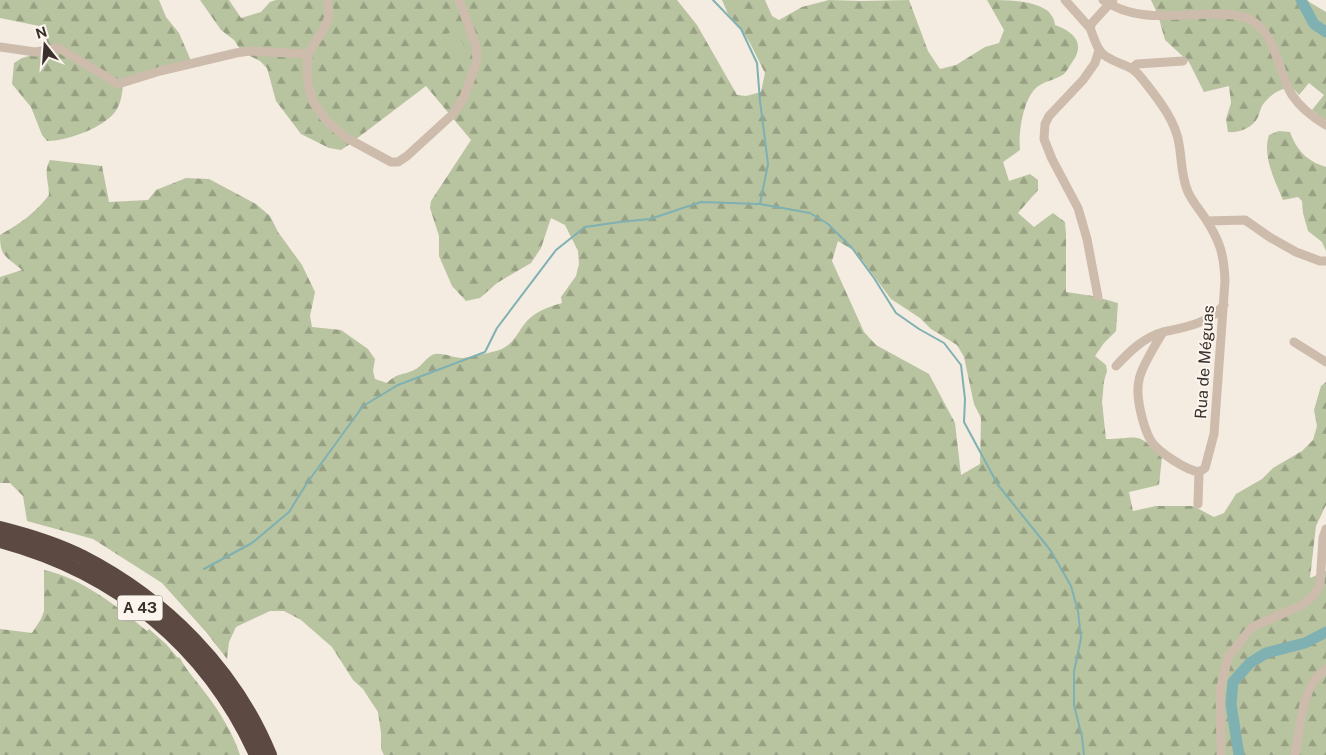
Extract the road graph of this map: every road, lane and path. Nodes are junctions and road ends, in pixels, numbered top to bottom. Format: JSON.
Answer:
{"nodes":[{"id":1,"x":328,"y":0,"type":"edge"},
{"id":2,"x":459,"y":0,"type":"edge"},
{"id":3,"x":1065,"y":0,"type":"edge"},
{"id":4,"x":1109,"y":2,"type":"edge"},
{"id":5,"x":1090,"y":28,"type":"junction"},
{"id":6,"x":0,"y":47,"type":"edge"},
{"id":7,"x":1099,"y":50,"type":"junction"},
{"id":8,"x":308,"y":54,"type":"junction"},
{"id":9,"x":1183,"y":61,"type":"dead end"},
{"id":10,"x":1132,"y":68,"type":"junction"},
{"id":11,"x":1326,"y":125,"type":"edge"},
{"id":12,"x":1207,"y":221,"type":"junction"},
{"id":13,"x":1326,"y":261,"type":"edge"},
{"id":14,"x":1098,"y":297,"type":"dead end"},
{"id":15,"x":1224,"y":305,"type":"junction"},
{"id":16,"x":1163,"y":332,"type":"junction"},
{"id":17,"x":1294,"y":342,"type":"dead end"},
{"id":18,"x":1326,"y":362,"type":"edge"},
{"id":19,"x":1116,"y":366,"type":"dead end"},
{"id":20,"x":1199,"y":472,"type":"junction"},
{"id":21,"x":1198,"y":504,"type":"dead end"},
{"id":22,"x":0,"y":528,"type":"edge"},
{"id":23,"x":1326,"y":529,"type":"edge"},
{"id":24,"x":0,"y":541,"type":"edge"},
{"id":25,"x":24,"y":541,"type":"junction"},
{"id":26,"x":1326,"y":669,"type":"edge"},
{"id":27,"x":236,"y":702,"type":"junction"},
{"id":28,"x":256,"y":755,"type":"edge"},
{"id":29,"x":270,"y":755,"type":"edge"},
{"id":30,"x":1222,"y":755,"type":"edge"},
{"id":31,"x":1295,"y":755,"type":"edge"}],
"edges":[{"from":1,"to":8,"type":"street"},
{"from":2,"to":8,"type":"street"},
{"from":3,"to":5,"type":"street"},
{"from":4,"to":5,"type":"street"},
{"from":4,"to":11,"type":"street"},
{"from":5,"to":7,"type":"street"},
{"from":6,"to":8,"type":"street"},
{"from":7,"to":10,"type":"street"},
{"from":7,"to":14,"type":"street"},
{"from":9,"to":10,"type":"street"},
{"from":10,"to":12,"type":"street","name":"Rua de Méguas"},
{"from":12,"to":13,"type":"street"},
{"from":12,"to":15,"type":"street","name":"Rua de Méguas"},
{"from":15,"to":16,"type":"street"},
{"from":15,"to":20,"type":"street","name":"Rua de Méguas"},
{"from":16,"to":19,"type":"street"},
{"from":16,"to":20,"type":"street"},
{"from":17,"to":18,"type":"street"},
{"from":20,"to":21,"type":"street","name":"Rua de Méguas"},
{"from":22,"to":25,"type":"highway","number":"A 43"},
{"from":23,"to":30,"type":"street"},
{"from":24,"to":25,"type":"highway","number":"A 43"},
{"from":25,"to":27,"type":"highway","number":"A 43"},
{"from":25,"to":27,"type":"highway","number":"A 43"},
{"from":26,"to":31,"type":"street"},
{"from":27,"to":28,"type":"highway","number":"A 43"},
{"from":27,"to":29,"type":"highway","number":"A 43"}]}
